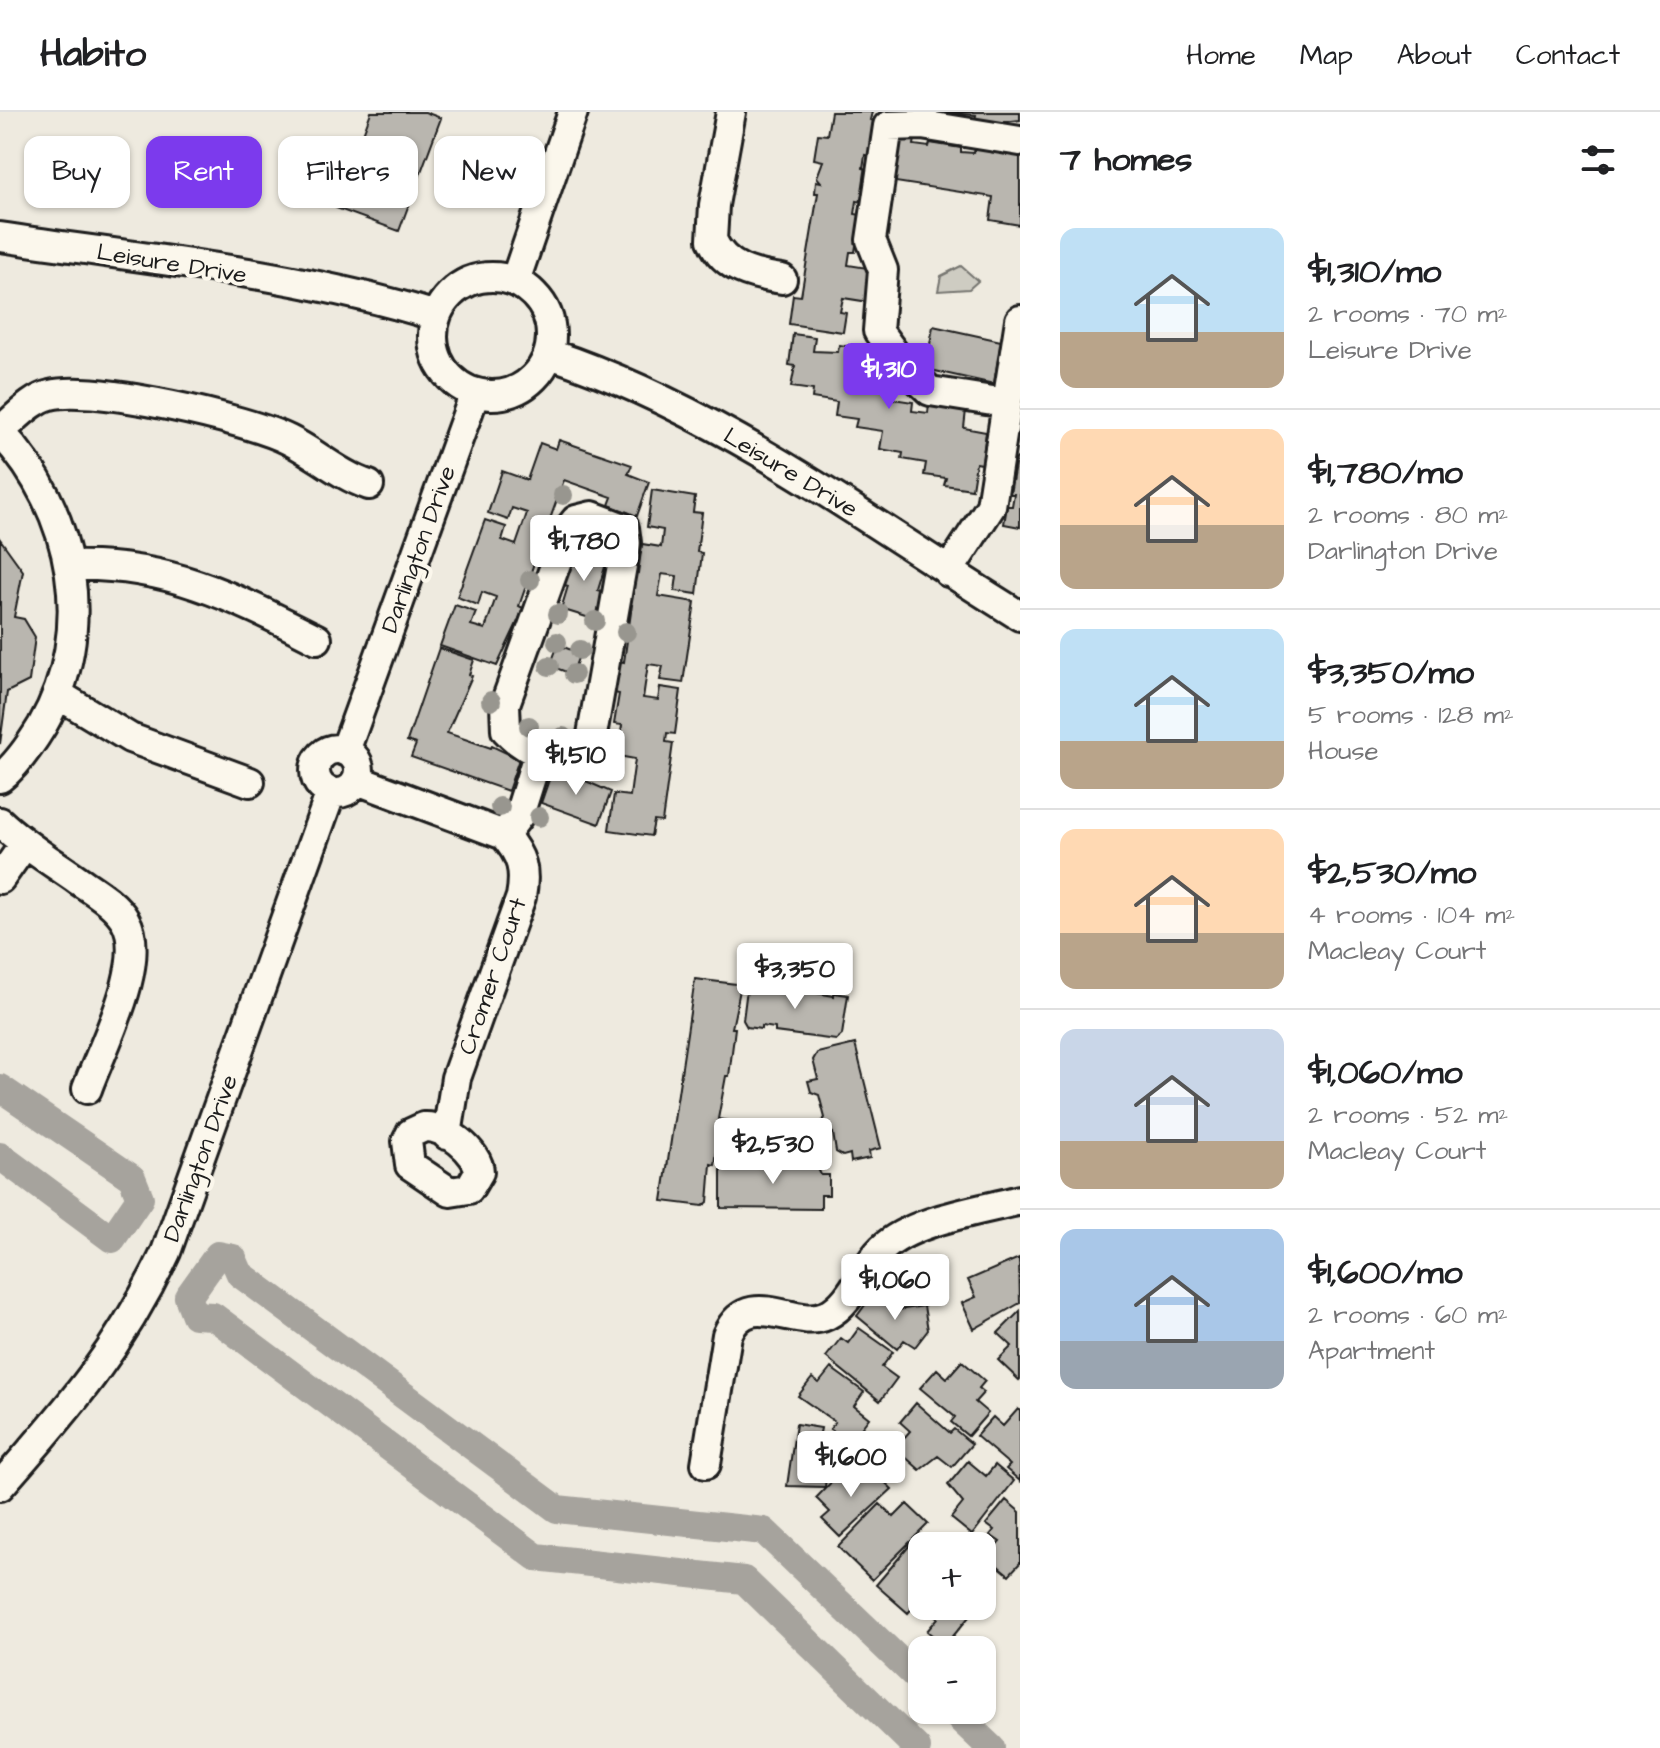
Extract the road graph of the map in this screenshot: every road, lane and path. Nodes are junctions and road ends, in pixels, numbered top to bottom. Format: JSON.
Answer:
{"nodes":[{"id":1,"x":573,"y":112,"type":"edge"},
{"id":2,"x":731,"y":112,"type":"edge"},
{"id":3,"x":1020,"y":141,"type":"edge"},
{"id":4,"x":0,"y":237,"type":"edge"},
{"id":5,"x":782,"y":279,"type":"dead end"},
{"id":6,"x":515,"y":281,"type":"junction"},
{"id":7,"x":436,"y":316,"type":"junction"},
{"id":8,"x":1020,"y":320,"type":"edge"},
{"id":9,"x":550,"y":354,"type":"junction"},
{"id":10,"x":475,"y":393,"type":"junction"},
{"id":11,"x":1005,"y":403,"type":"junction"},
{"id":12,"x":0,"y":432,"type":"edge"},
{"id":13,"x":369,"y":485,"type":"dead end"},
{"id":14,"x":70,"y":566,"type":"junction"},
{"id":15,"x":948,"y":572,"type":"junction"},
{"id":16,"x":1020,"y":616,"type":"edge"},
{"id":17,"x":317,"y":639,"type":"dead end"},
{"id":18,"x":59,"y":695,"type":"junction"},
{"id":19,"x":345,"y":751,"type":"junction"},
{"id":20,"x":538,"y":755,"type":"junction"},
{"id":21,"x":0,"y":778,"type":"edge"},
{"id":22,"x":357,"y":780,"type":"junction"},
{"id":23,"x":250,"y":782,"type":"dead end"},
{"id":24,"x":331,"y":792,"type":"junction"},
{"id":25,"x":0,"y":822,"type":"edge"},
{"id":26,"x":504,"y":835,"type":"junction"},
{"id":27,"x":24,"y":845,"type":"junction"},
{"id":28,"x":0,"y":879,"type":"edge"},
{"id":29,"x":87,"y":1089,"type":"dead end"},
{"id":30,"x":447,"y":1135,"type":"dead end"},
{"id":31,"x":1020,"y":1200,"type":"edge"},
{"id":32,"x":706,"y":1464,"type":"dead end"},
{"id":33,"x":0,"y":1486,"type":"edge"}],
"edges":[{"from":1,"to":6,"type":"street"},
{"from":2,"to":5,"type":"street"},
{"from":3,"to":11,"type":"street"},
{"from":4,"to":7,"type":"street","name":"Leisure Drive"},
{"from":6,"to":7,"type":"street"},
{"from":6,"to":9,"type":"street"},
{"from":7,"to":10,"type":"street"},
{"from":8,"to":11,"type":"street"},
{"from":9,"to":10,"type":"street"},
{"from":9,"to":15,"type":"street","name":"Leisure Drive"},
{"from":10,"to":19,"type":"street","name":"Darlington Drive"},
{"from":11,"to":15,"type":"street"},
{"from":12,"to":13,"type":"street"},
{"from":12,"to":14,"type":"street"},
{"from":14,"to":17,"type":"street"},
{"from":14,"to":18,"type":"street"},
{"from":15,"to":16,"type":"street","name":"Leisure Drive"},
{"from":18,"to":21,"type":"street"},
{"from":18,"to":23,"type":"street"},
{"from":19,"to":22,"type":"street"},
{"from":19,"to":24,"type":"street"},
{"from":20,"to":20,"type":"street"},
{"from":20,"to":26,"type":"street"},
{"from":22,"to":24,"type":"street"},
{"from":22,"to":26,"type":"street"},
{"from":24,"to":33,"type":"street","name":"Darlington Drive"},
{"from":25,"to":27,"type":"street"},
{"from":26,"to":30,"type":"street","name":"Cromer Court"},
{"from":27,"to":28,"type":"street"},
{"from":27,"to":29,"type":"street"},
{"from":31,"to":32,"type":"street"}]}
